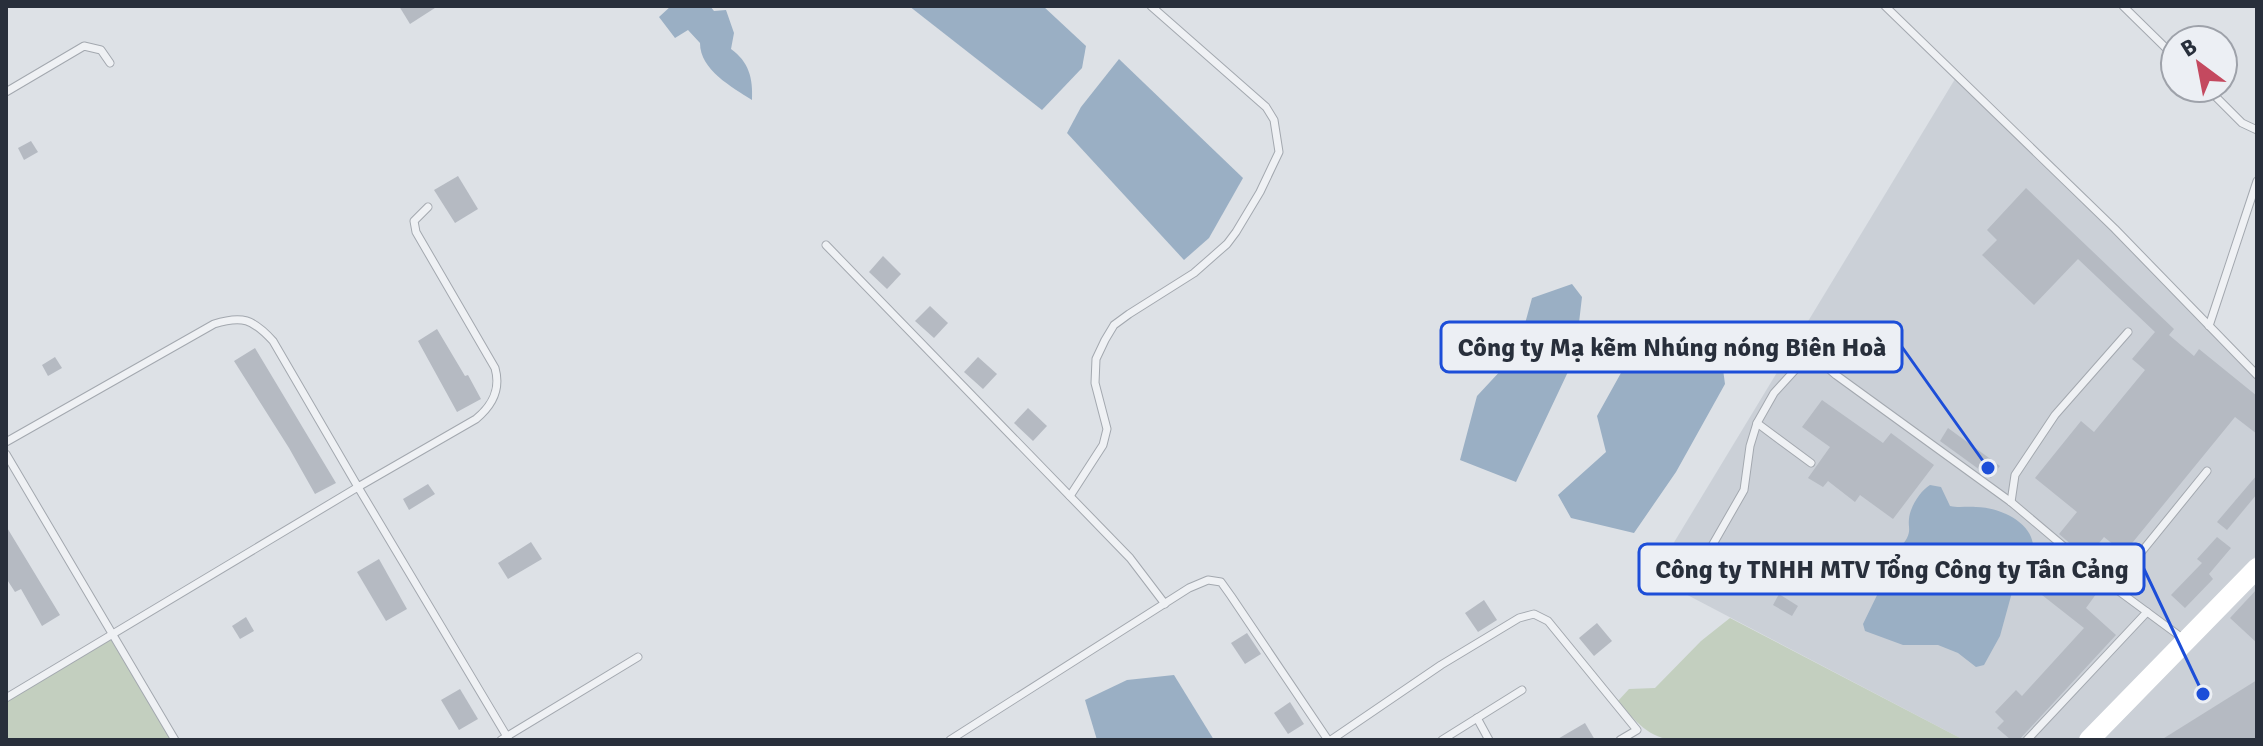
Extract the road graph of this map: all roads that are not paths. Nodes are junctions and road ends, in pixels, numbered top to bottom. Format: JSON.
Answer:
{"nodes":[{"id":1,"x":1151,"y":6,"type":"edge"},
{"id":2,"x":1885,"y":6,"type":"edge"},
{"id":3,"x":2123,"y":6,"type":"edge"},
{"id":4,"x":2159,"y":41,"type":"edge"},
{"id":5,"x":110,"y":63,"type":"dead end"},
{"id":6,"x":6,"y":92,"type":"edge"},
{"id":7,"x":2223,"y":104,"type":"edge"},
{"id":8,"x":2257,"y":130,"type":"edge"},
{"id":9,"x":2257,"y":181,"type":"edge"},
{"id":10,"x":428,"y":207,"type":"dead end"},
{"id":11,"x":826,"y":245,"type":"dead end"},
{"id":12,"x":2209,"y":326,"type":"junction"},
{"id":13,"x":2128,"y":332,"type":"dead end"},
{"id":14,"x":2257,"y":375,"type":"edge"},
{"id":15,"x":1757,"y":423,"type":"junction"},
{"id":16,"x":6,"y":442,"type":"edge"},
{"id":17,"x":6,"y":454,"type":"edge"},
{"id":18,"x":1811,"y":463,"type":"dead end"},
{"id":19,"x":2207,"y":471,"type":"dead end"},
{"id":20,"x":358,"y":487,"type":"junction"},
{"id":21,"x":1070,"y":496,"type":"junction"},
{"id":22,"x":2011,"y":502,"type":"junction"},
{"id":23,"x":2257,"y":568,"type":"edge"},
{"id":24,"x":1693,"y":579,"type":"dead end"},
{"id":25,"x":2113,"y":587,"type":"junction"},
{"id":26,"x":1165,"y":604,"type":"junction"},
{"id":27,"x":2147,"y":612,"type":"junction"},
{"id":28,"x":111,"y":633,"type":"junction"},
{"id":29,"x":2187,"y":641,"type":"junction"},
{"id":30,"x":638,"y":657,"type":"dead end"},
{"id":31,"x":1522,"y":690,"type":"dead end"},
{"id":32,"x":6,"y":698,"type":"edge"},
{"id":33,"x":1477,"y":718,"type":"junction"},
{"id":34,"x":506,"y":739,"type":"edge"},
{"id":35,"x":175,"y":740,"type":"edge"},
{"id":36,"x":950,"y":740,"type":"edge"},
{"id":37,"x":1329,"y":740,"type":"edge"},
{"id":38,"x":1442,"y":740,"type":"edge"},
{"id":39,"x":1489,"y":740,"type":"edge"},
{"id":40,"x":1620,"y":740,"type":"edge"},
{"id":41,"x":2027,"y":740,"type":"edge"},
{"id":42,"x":2089,"y":740,"type":"edge"}],
"edges":[{"from":1,"to":21,"type":"lane"},
{"from":2,"to":12,"type":"lane"},
{"from":3,"to":4,"type":"lane"},
{"from":5,"to":6,"type":"lane"},
{"from":7,"to":8,"type":"lane"},
{"from":9,"to":12,"type":"lane"},
{"from":10,"to":20,"type":"lane"},
{"from":11,"to":21,"type":"lane"},
{"from":12,"to":14,"type":"lane"},
{"from":13,"to":22,"type":"lane"},
{"from":15,"to":18,"type":"lane"},
{"from":15,"to":22,"type":"lane"},
{"from":15,"to":24,"type":"lane"},
{"from":16,"to":20,"type":"lane"},
{"from":17,"to":28,"type":"lane"},
{"from":19,"to":25,"type":"lane"},
{"from":20,"to":28,"type":"lane"},
{"from":20,"to":34,"type":"lane"},
{"from":21,"to":26,"type":"lane"},
{"from":22,"to":25,"type":"lane"},
{"from":23,"to":29,"type":"street"},
{"from":25,"to":27,"type":"lane"},
{"from":26,"to":36,"type":"lane"},
{"from":26,"to":37,"type":"lane"},
{"from":27,"to":29,"type":"lane"},
{"from":27,"to":41,"type":"lane"},
{"from":28,"to":32,"type":"lane"},
{"from":28,"to":35,"type":"lane"},
{"from":29,"to":42,"type":"street"},
{"from":30,"to":34,"type":"lane"},
{"from":31,"to":33,"type":"lane"},
{"from":33,"to":38,"type":"lane"},
{"from":33,"to":39,"type":"lane"},
{"from":37,"to":40,"type":"lane"}]}
